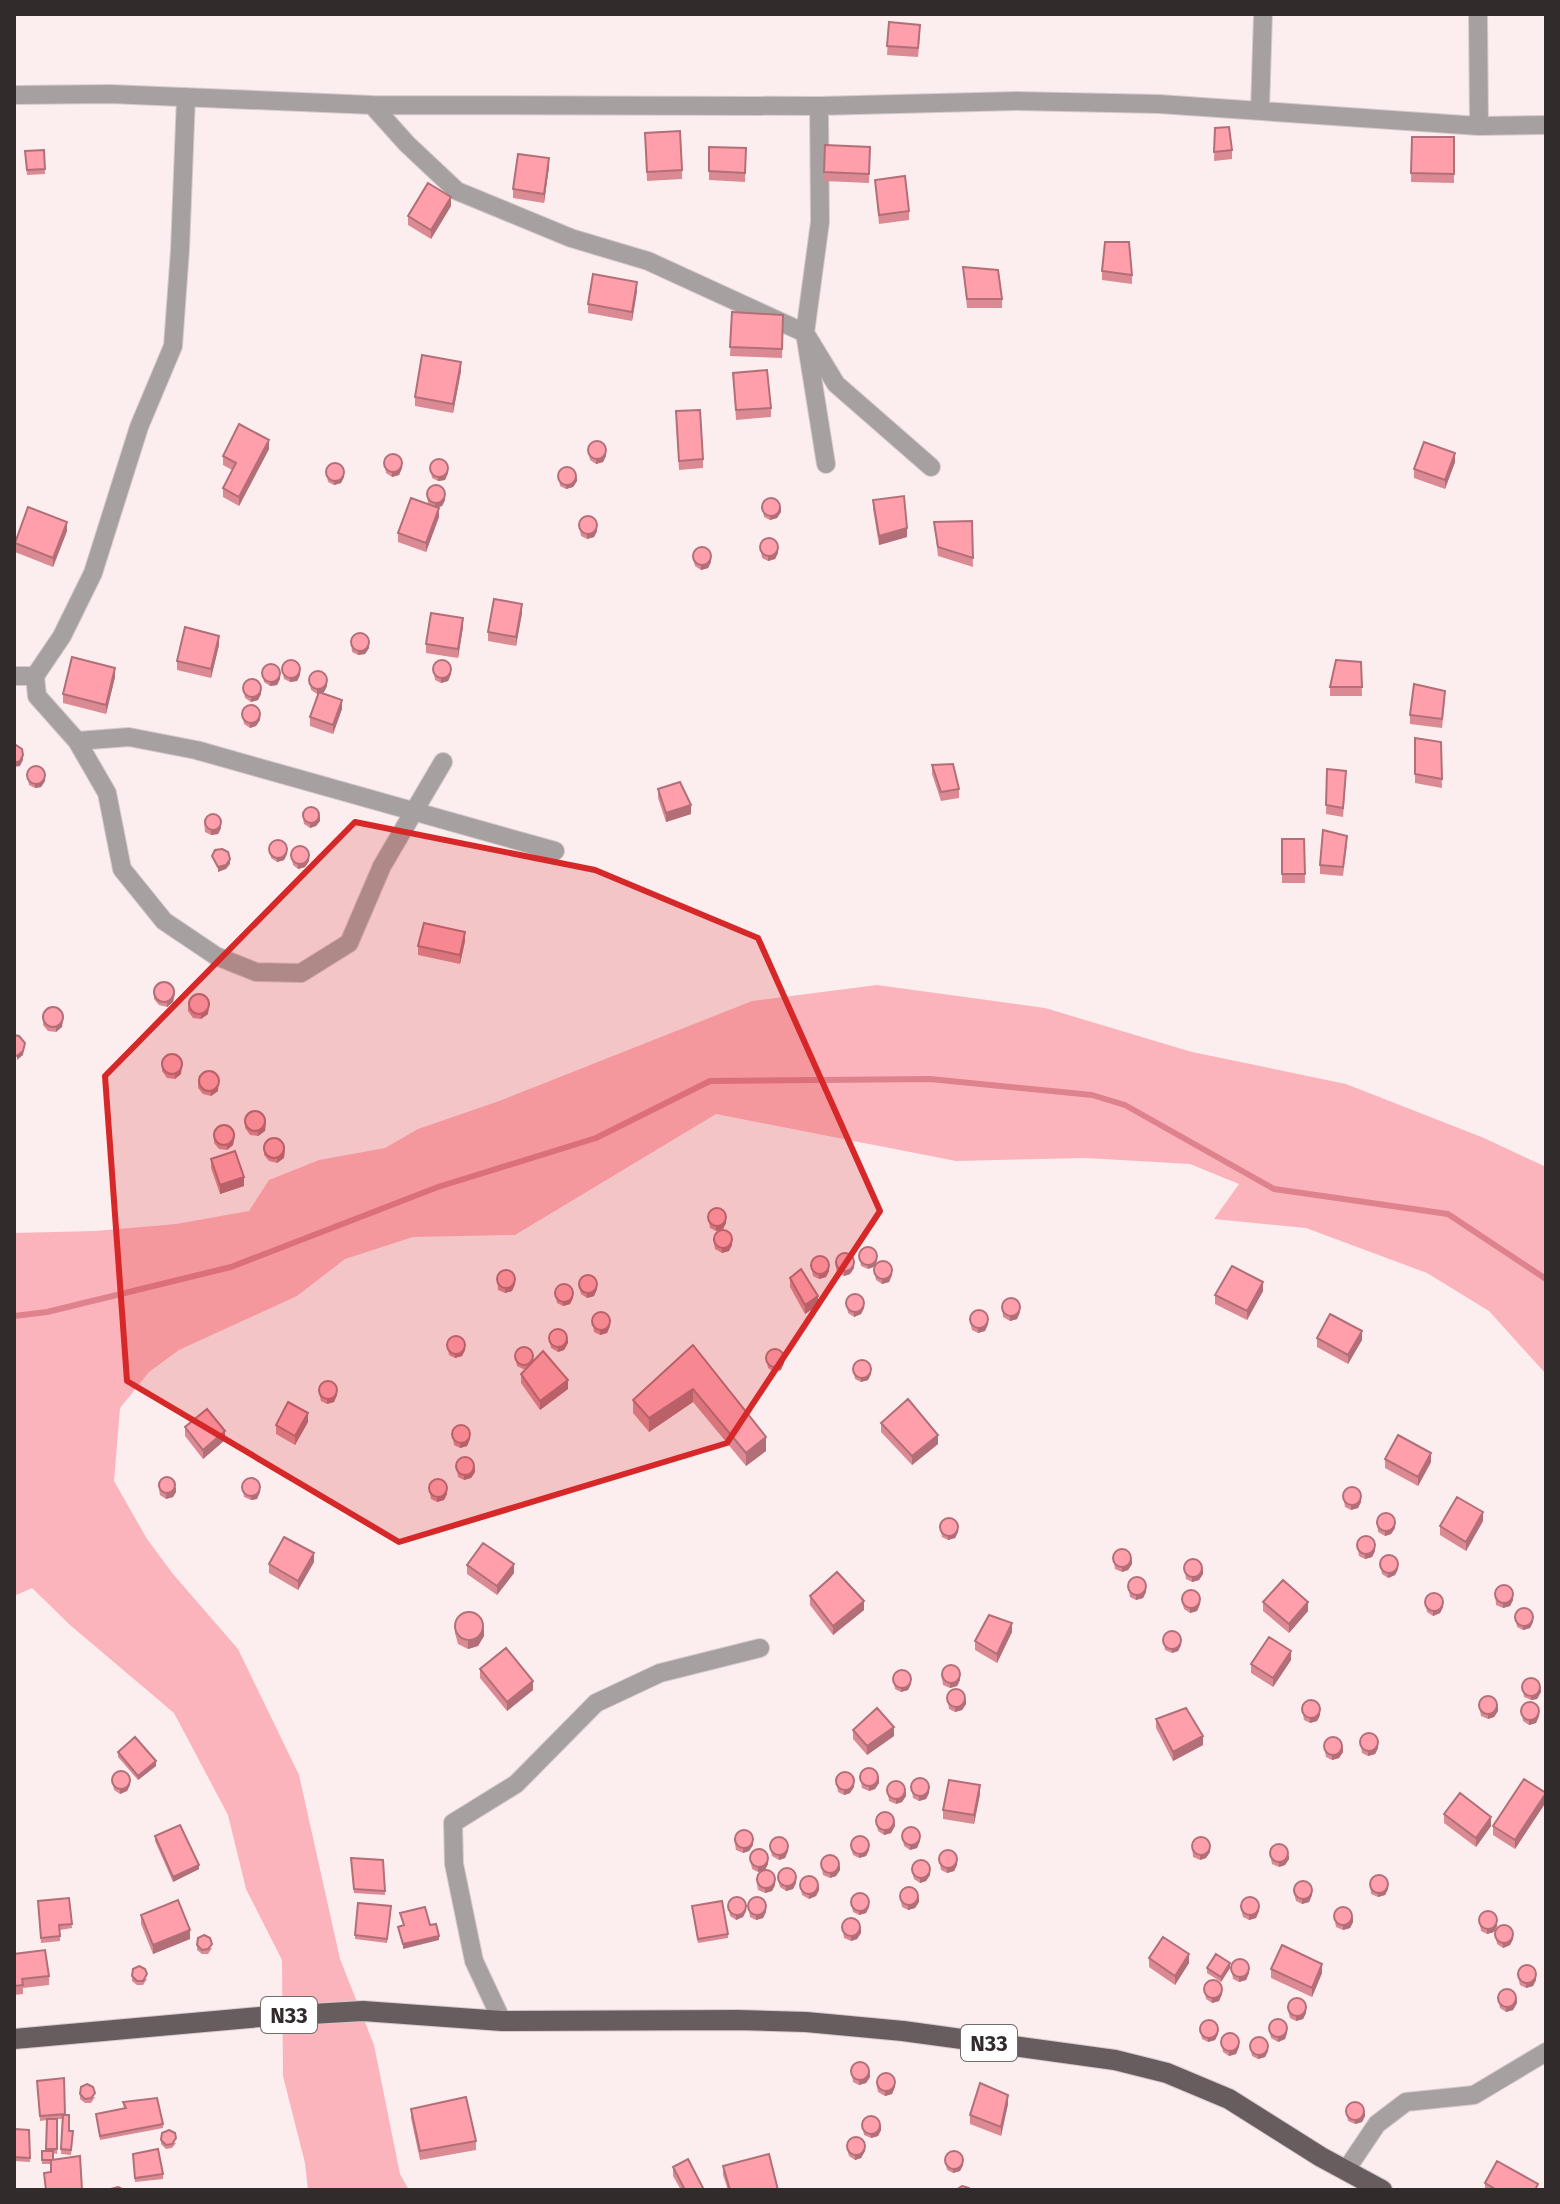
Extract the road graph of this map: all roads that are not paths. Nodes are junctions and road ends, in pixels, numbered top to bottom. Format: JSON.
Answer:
{"nodes":[{"id":1,"x":1263,"y":14,"type":"edge"},
{"id":2,"x":1478,"y":14,"type":"edge"},
{"id":3,"x":14,"y":95,"type":"edge"},
{"id":4,"x":186,"y":97,"type":"junction"},
{"id":5,"x":372,"y":105,"type":"junction"},
{"id":6,"x":819,"y":106,"type":"junction"},
{"id":7,"x":1260,"y":110,"type":"junction"},
{"id":8,"x":1546,"y":125,"type":"edge"},
{"id":9,"x":1479,"y":126,"type":"junction"},
{"id":10,"x":805,"y":333,"type":"junction"},
{"id":11,"x":826,"y":464,"type":"dead end"},
{"id":12,"x":931,"y":467,"type":"dead end"},
{"id":13,"x":14,"y":676,"type":"edge"},
{"id":14,"x":35,"y":676,"type":"junction"},
{"id":15,"x":77,"y":741,"type":"junction"},
{"id":16,"x":443,"y":762,"type":"dead end"},
{"id":17,"x":413,"y":813,"type":"junction"},
{"id":18,"x":555,"y":851,"type":"dead end"},
{"id":19,"x":760,"y":1648,"type":"dead end"},
{"id":20,"x":502,"y":2021,"type":"junction"},
{"id":21,"x":14,"y":2039,"type":"edge"},
{"id":22,"x":1546,"y":2052,"type":"edge"},
{"id":23,"x":1346,"y":2170,"type":"junction"},
{"id":24,"x":1382,"y":2190,"type":"edge"}],
"edges":[{"from":1,"to":7,"type":"street"},
{"from":2,"to":9,"type":"street"},
{"from":3,"to":4,"type":"street"},
{"from":4,"to":5,"type":"street"},
{"from":4,"to":14,"type":"street"},
{"from":5,"to":6,"type":"street"},
{"from":5,"to":10,"type":"street"},
{"from":6,"to":7,"type":"street"},
{"from":6,"to":10,"type":"street"},
{"from":7,"to":9,"type":"street"},
{"from":8,"to":9,"type":"street"},
{"from":10,"to":11,"type":"street"},
{"from":10,"to":12,"type":"street"},
{"from":13,"to":14,"type":"street"},
{"from":14,"to":15,"type":"street"},
{"from":15,"to":17,"type":"street"},
{"from":15,"to":17,"type":"street"},
{"from":16,"to":17,"type":"street"},
{"from":17,"to":18,"type":"street"},
{"from":19,"to":20,"type":"street"},
{"from":20,"to":21,"type":"main road","number":"N33"},
{"from":20,"to":23,"type":"main road","number":"N33"},
{"from":22,"to":23,"type":"street"},
{"from":23,"to":24,"type":"main road","number":"N33"}]}
